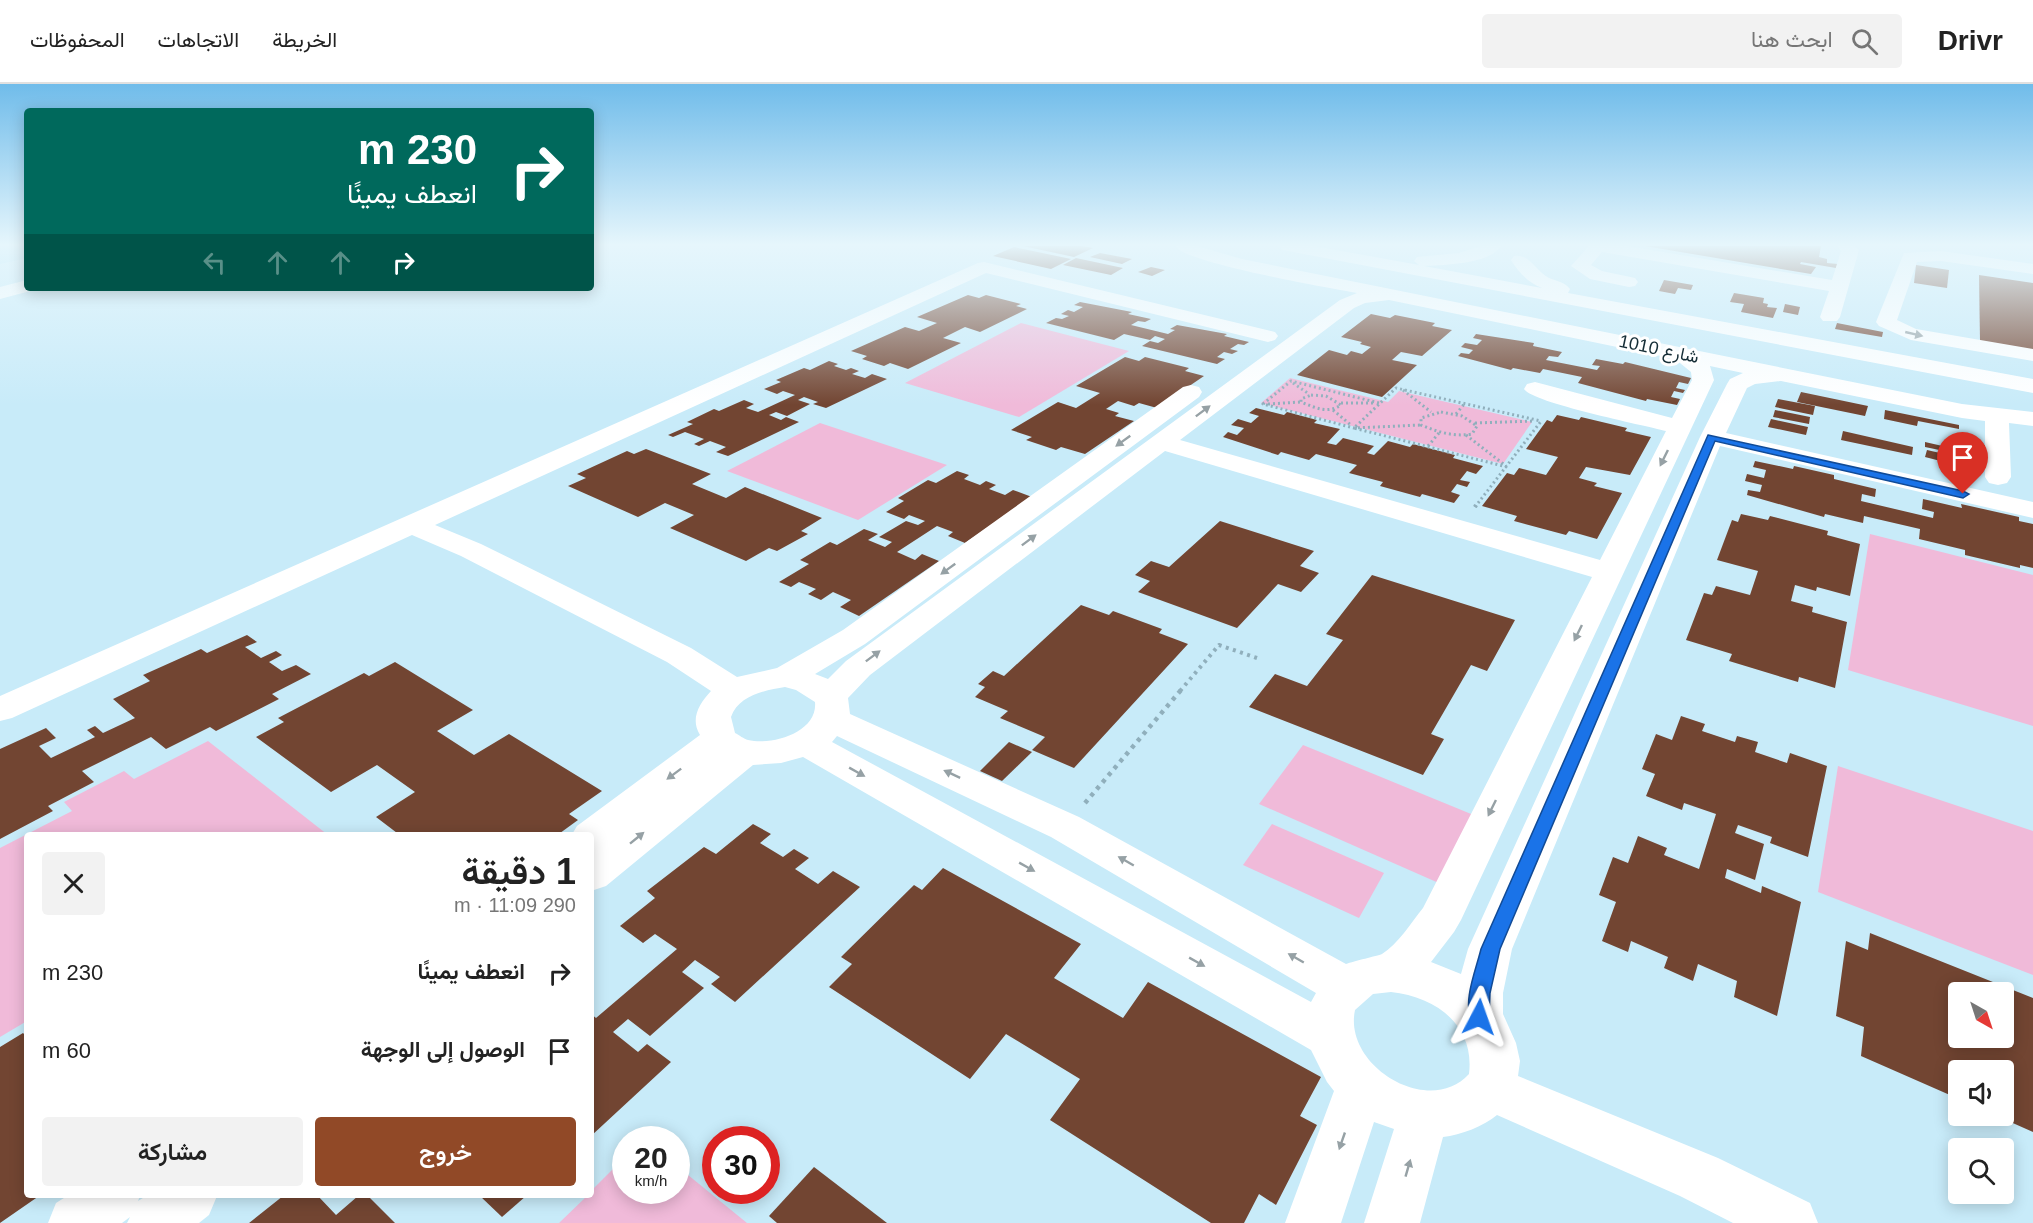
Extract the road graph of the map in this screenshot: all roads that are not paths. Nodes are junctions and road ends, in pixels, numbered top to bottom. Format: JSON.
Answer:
{"nodes":[{"id":1,"x":913,"y":299,"type":"edge"},
{"id":2,"x":1116,"y":299,"type":"edge"},
{"id":3,"x":1319,"y":299,"type":"edge"},
{"id":4,"x":1322,"y":299,"type":"edge"},
{"id":5,"x":1413,"y":299,"type":"edge"},
{"id":6,"x":1473,"y":299,"type":"edge"},
{"id":7,"x":1576,"y":299,"type":"edge"},
{"id":8,"x":1591,"y":299,"type":"edge"},
{"id":9,"x":1824,"y":299,"type":"edge"},
{"id":10,"x":1826,"y":299,"type":"edge"},
{"id":11,"x":1894,"y":299,"type":"edge"},
{"id":12,"x":1835,"y":301,"type":"joint"},
{"id":13,"x":1608,"y":305,"type":"junction"},
{"id":14,"x":1554,"y":315,"type":"junction"},
{"id":15,"x":1268,"y":336,"type":"junction"},
{"id":16,"x":1683,"y":354,"type":"junction"},
{"id":17,"x":2033,"y":355,"type":"edge"},
{"id":18,"x":1784,"y":375,"type":"junction"},
{"id":19,"x":1703,"y":380,"type":"junction"},
{"id":20,"x":2033,"y":386,"type":"edge"},
{"id":21,"x":1737,"y":388,"type":"junction"},
{"id":22,"x":1535,"y":389,"type":"dead end"},
{"id":23,"x":2033,"y":398,"type":"edge"},
{"id":24,"x":2033,"y":410,"type":"edge"},
{"id":25,"x":1997,"y":416,"type":"junction"},
{"id":26,"x":2033,"y":419,"type":"edge"},
{"id":27,"x":1679,"y":427,"type":"junction"},
{"id":28,"x":1712,"y":438,"type":"junction"},
{"id":29,"x":1161,"y":442,"type":"junction"},
{"id":30,"x":1998,"y":477,"type":"dead end"},
{"id":31,"x":2033,"y":510,"type":"edge"},
{"id":32,"x":414,"y":525,"type":"junction"},
{"id":33,"x":1608,"y":572,"type":"junction"},
{"id":34,"x":785,"y":677,"type":"junction"},
{"id":35,"x":734,"y":691,"type":"junction"},
{"id":36,"x":0,"y":710,"type":"edge"},
{"id":37,"x":822,"y":719,"type":"junction"},
{"id":38,"x":733,"y":745,"type":"junction"},
{"id":39,"x":594,"y":834,"type":"edge"},
{"id":40,"x":594,"y":872,"type":"edge"},
{"id":41,"x":1391,"y":973,"type":"junction"},
{"id":42,"x":1346,"y":987,"type":"junction"},
{"id":43,"x":1479,"y":1017,"type":"junction"},
{"id":44,"x":1331,"y":1037,"type":"junction"},
{"id":45,"x":1361,"y":1086,"type":"junction"},
{"id":46,"x":1490,"y":1087,"type":"junction"},
{"id":47,"x":1424,"y":1114,"type":"junction"},
{"id":48,"x":109,"y":1198,"type":"edge"},
{"id":49,"x":187,"y":1198,"type":"edge"},
{"id":50,"x":76,"y":1223,"type":"edge"},
{"id":51,"x":155,"y":1223,"type":"edge"},
{"id":52,"x":1313,"y":1223,"type":"edge"},
{"id":53,"x":1392,"y":1223,"type":"edge"},
{"id":54,"x":1790,"y":1223,"type":"edge"}],
"edges":[{"from":1,"to":32,"type":"street"},
{"from":2,"to":15,"type":"street"},
{"from":3,"to":15,"type":"street"},
{"from":29,"to":4,"type":"street","one_way":true},
{"from":5,"to":16,"type":"street","name":"شارع 1010"},
{"from":6,"to":14,"type":"street","name":"شارع 1010"},
{"from":7,"to":13,"type":"street","name":"شارع 1010"},
{"from":8,"to":13,"type":"street"},
{"from":9,"to":12,"type":"street"},
{"from":10,"to":12,"type":"street"},
{"from":11,"to":17,"type":"street","one_way":true},
{"from":13,"to":20,"type":"street","name":"شارع 1010"},
{"from":14,"to":23,"type":"street"},
{"from":14,"to":24,"type":"street","name":"شارع 1010"},
{"from":15,"to":34,"type":"street","one_way":true},
{"from":16,"to":18,"type":"street","name":"شارع 1010"},
{"from":16,"to":19,"type":"street"},
{"from":18,"to":21,"type":"street"},
{"from":18,"to":25,"type":"street","name":"شارع 1010"},
{"from":19,"to":21,"type":"street"},
{"from":19,"to":27,"type":"street"},
{"from":21,"to":28,"type":"street"},
{"from":22,"to":27,"type":"street"},
{"from":25,"to":26,"type":"street","name":"شارع 1010"},
{"from":25,"to":30,"type":"street"},
{"from":27,"to":33,"type":"street","one_way":true},
{"from":28,"to":31,"type":"street"},
{"from":28,"to":43,"type":"street"},
{"from":29,"to":33,"type":"street"},
{"from":37,"to":29,"type":"street","one_way":true},
{"from":32,"to":35,"type":"street"},
{"from":32,"to":36,"type":"street"},
{"from":33,"to":41,"type":"street","one_way":true},
{"from":34,"to":35,"type":"street"},
{"from":34,"to":37,"type":"street"},
{"from":35,"to":38,"type":"street"},
{"from":37,"to":38,"type":"street"},
{"from":42,"to":37,"type":"street","one_way":true},
{"from":37,"to":44,"type":"street","one_way":true},
{"from":38,"to":39,"type":"street","one_way":true},
{"from":40,"to":38,"type":"street","one_way":true},
{"from":41,"to":42,"type":"street"},
{"from":41,"to":43,"type":"street"},
{"from":42,"to":44,"type":"street"},
{"from":43,"to":46,"type":"street"},
{"from":44,"to":45,"type":"street"},
{"from":45,"to":47,"type":"street"},
{"from":45,"to":52,"type":"street","one_way":true},
{"from":46,"to":47,"type":"street"},
{"from":46,"to":54,"type":"street"},
{"from":53,"to":47,"type":"street","one_way":true},
{"from":48,"to":50,"type":"street"},
{"from":49,"to":51,"type":"street"}]}
